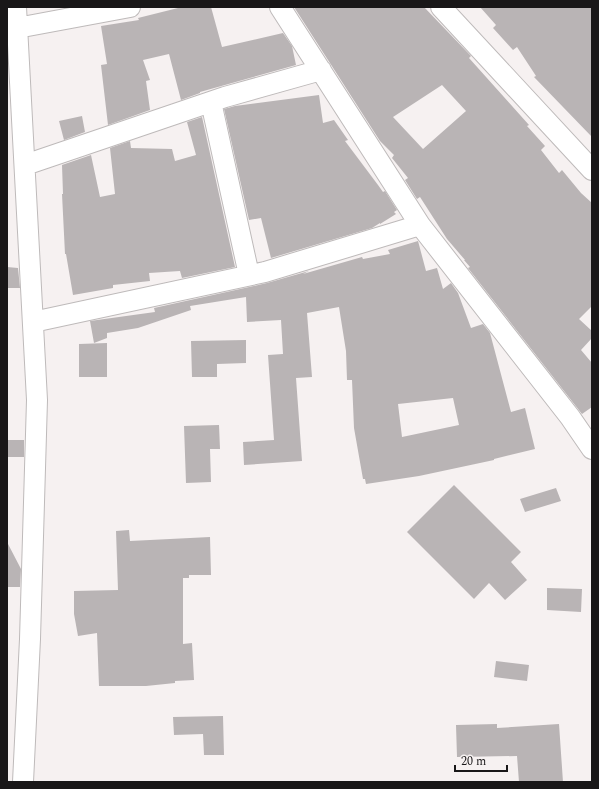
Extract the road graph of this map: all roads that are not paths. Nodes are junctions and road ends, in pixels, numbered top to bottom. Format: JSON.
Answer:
{"nodes":[{"id":1,"x":16,"y":7,"type":"edge"},
{"id":2,"x":130,"y":7,"type":"edge"},
{"id":3,"x":280,"y":7,"type":"edge"},
{"id":4,"x":441,"y":7,"type":"edge"},
{"id":5,"x":17,"y":28,"type":"junction"},
{"id":6,"x":321,"y":70,"type":"junction"},
{"id":7,"x":210,"y":102,"type":"junction"},
{"id":8,"x":25,"y":165,"type":"junction"},
{"id":9,"x":592,"y":170,"type":"edge"},
{"id":10,"x":420,"y":225,"type":"junction"},
{"id":11,"x":249,"y":275,"type":"junction"},
{"id":12,"x":33,"y":322,"type":"junction"},
{"id":13,"x":592,"y":449,"type":"edge"},
{"id":14,"x":23,"y":782,"type":"edge"}],
"edges":[{"from":1,"to":5,"type":"street"},
{"from":2,"to":5,"type":"street"},
{"from":3,"to":6,"type":"street"},
{"from":4,"to":9,"type":"street"},
{"from":5,"to":8,"type":"street"},
{"from":6,"to":7,"type":"street"},
{"from":6,"to":10,"type":"street"},
{"from":7,"to":8,"type":"street"},
{"from":7,"to":11,"type":"street"},
{"from":8,"to":12,"type":"street"},
{"from":10,"to":11,"type":"street"},
{"from":10,"to":13,"type":"street"},
{"from":11,"to":12,"type":"street"},
{"from":12,"to":14,"type":"street"}]}
